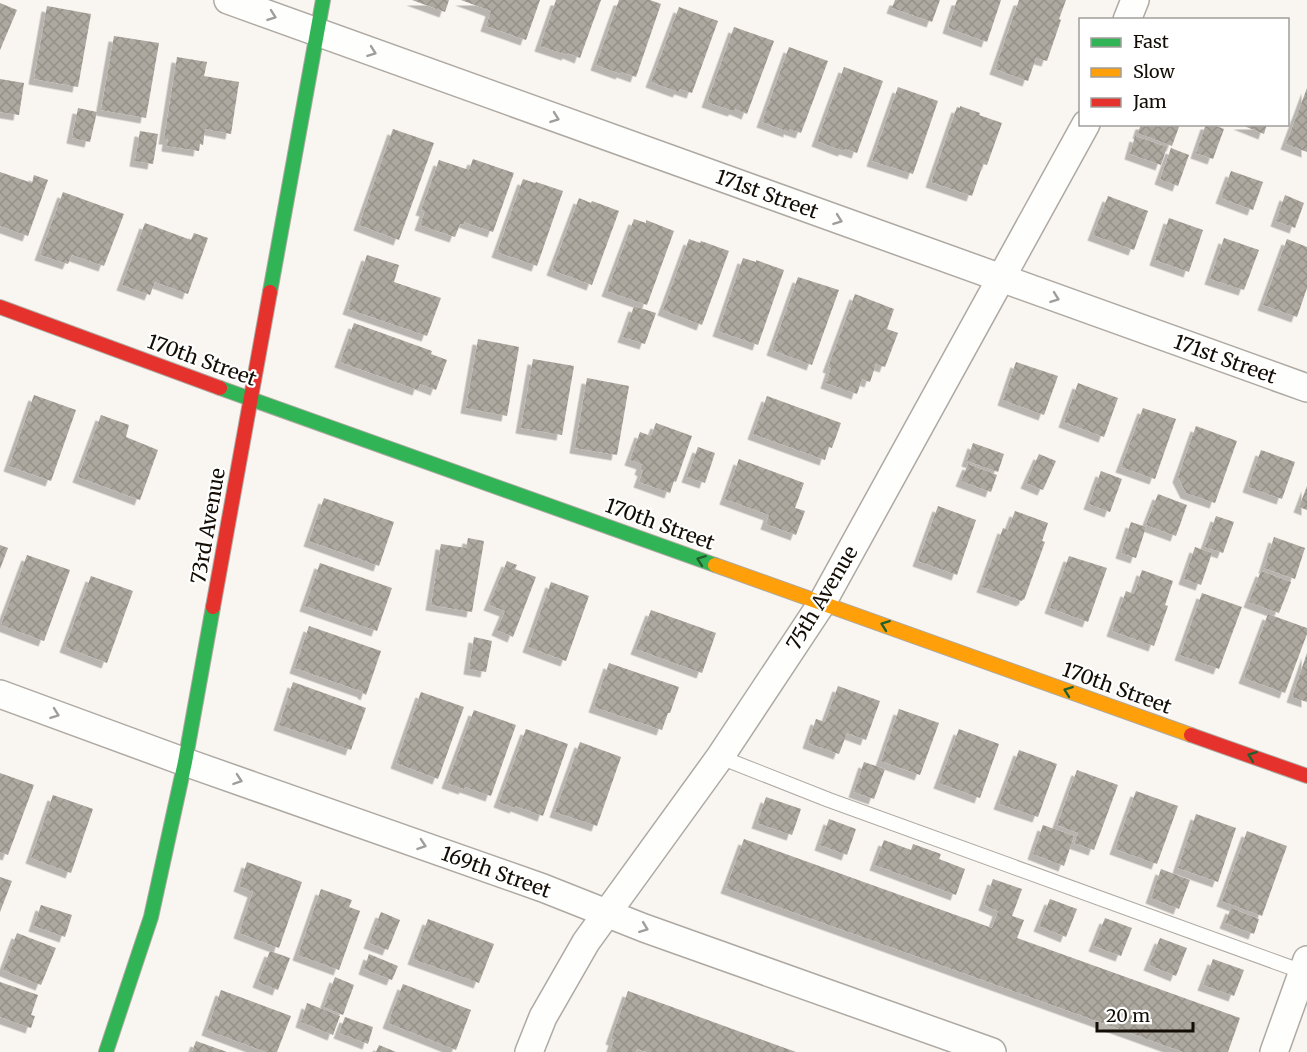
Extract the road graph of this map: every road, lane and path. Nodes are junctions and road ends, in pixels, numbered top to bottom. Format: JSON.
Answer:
{"nodes":[{"id":1,"x":228,"y":0,"type":"edge"},
{"id":2,"x":323,"y":0,"type":"edge"},
{"id":3,"x":1135,"y":0,"type":"edge"},
{"id":4,"x":1128,"y":18,"type":"edge"},
{"id":5,"x":317,"y":32,"type":"junction"},
{"id":6,"x":1085,"y":126,"type":"edge"},
{"id":7,"x":1000,"y":278,"type":"junction"},
{"id":8,"x":0,"y":307,"type":"edge"},
{"id":9,"x":1307,"y":388,"type":"edge"},
{"id":10,"x":250,"y":399,"type":"junction"},
{"id":11,"x":822,"y":603,"type":"junction"},
{"id":12,"x":0,"y":694,"type":"edge"},
{"id":13,"x":720,"y":757,"type":"junction"},
{"id":14,"x":185,"y":762,"type":"junction"},
{"id":15,"x":1307,"y":776,"type":"edge"},
{"id":16,"x":608,"y":913,"type":"junction"},
{"id":17,"x":1306,"y":969,"type":"edge"},
{"id":18,"x":106,"y":1052,"type":"edge"},
{"id":19,"x":529,"y":1052,"type":"edge"},
{"id":20,"x":992,"y":1052,"type":"edge"},
{"id":21,"x":1274,"y":1052,"type":"edge"}],
"edges":[{"from":1,"to":5,"type":"street","name":"171st Street","one_way":true},
{"from":2,"to":5,"type":"street","name":"73rd Avenue"},
{"from":3,"to":4,"type":"street"},
{"from":5,"to":7,"type":"street","name":"171st Street","one_way":true},
{"from":5,"to":10,"type":"street","name":"73rd Avenue"},
{"from":6,"to":7,"type":"street","name":"75th Avenue"},
{"from":7,"to":9,"type":"street","name":"171st Street","one_way":true},
{"from":7,"to":11,"type":"street","name":"75th Avenue"},
{"from":8,"to":10,"type":"street","name":"170th Street"},
{"from":11,"to":10,"type":"street","name":"170th Street","one_way":true},
{"from":10,"to":14,"type":"street","name":"73rd Avenue"},
{"from":11,"to":13,"type":"street","name":"75th Avenue"},
{"from":15,"to":11,"type":"street","name":"170th Street","one_way":true},
{"from":12,"to":14,"type":"street","name":"169th Street","one_way":true},
{"from":13,"to":16,"type":"street","name":"75th Avenue"},
{"from":13,"to":17,"type":"lane"},
{"from":14,"to":16,"type":"street","name":"169th Street","one_way":true},
{"from":14,"to":18,"type":"street","name":"73rd Avenue"},
{"from":16,"to":19,"type":"street","name":"75th Avenue"},
{"from":16,"to":20,"type":"street","name":"169th Street","one_way":true},
{"from":17,"to":21,"type":"street"}]}
